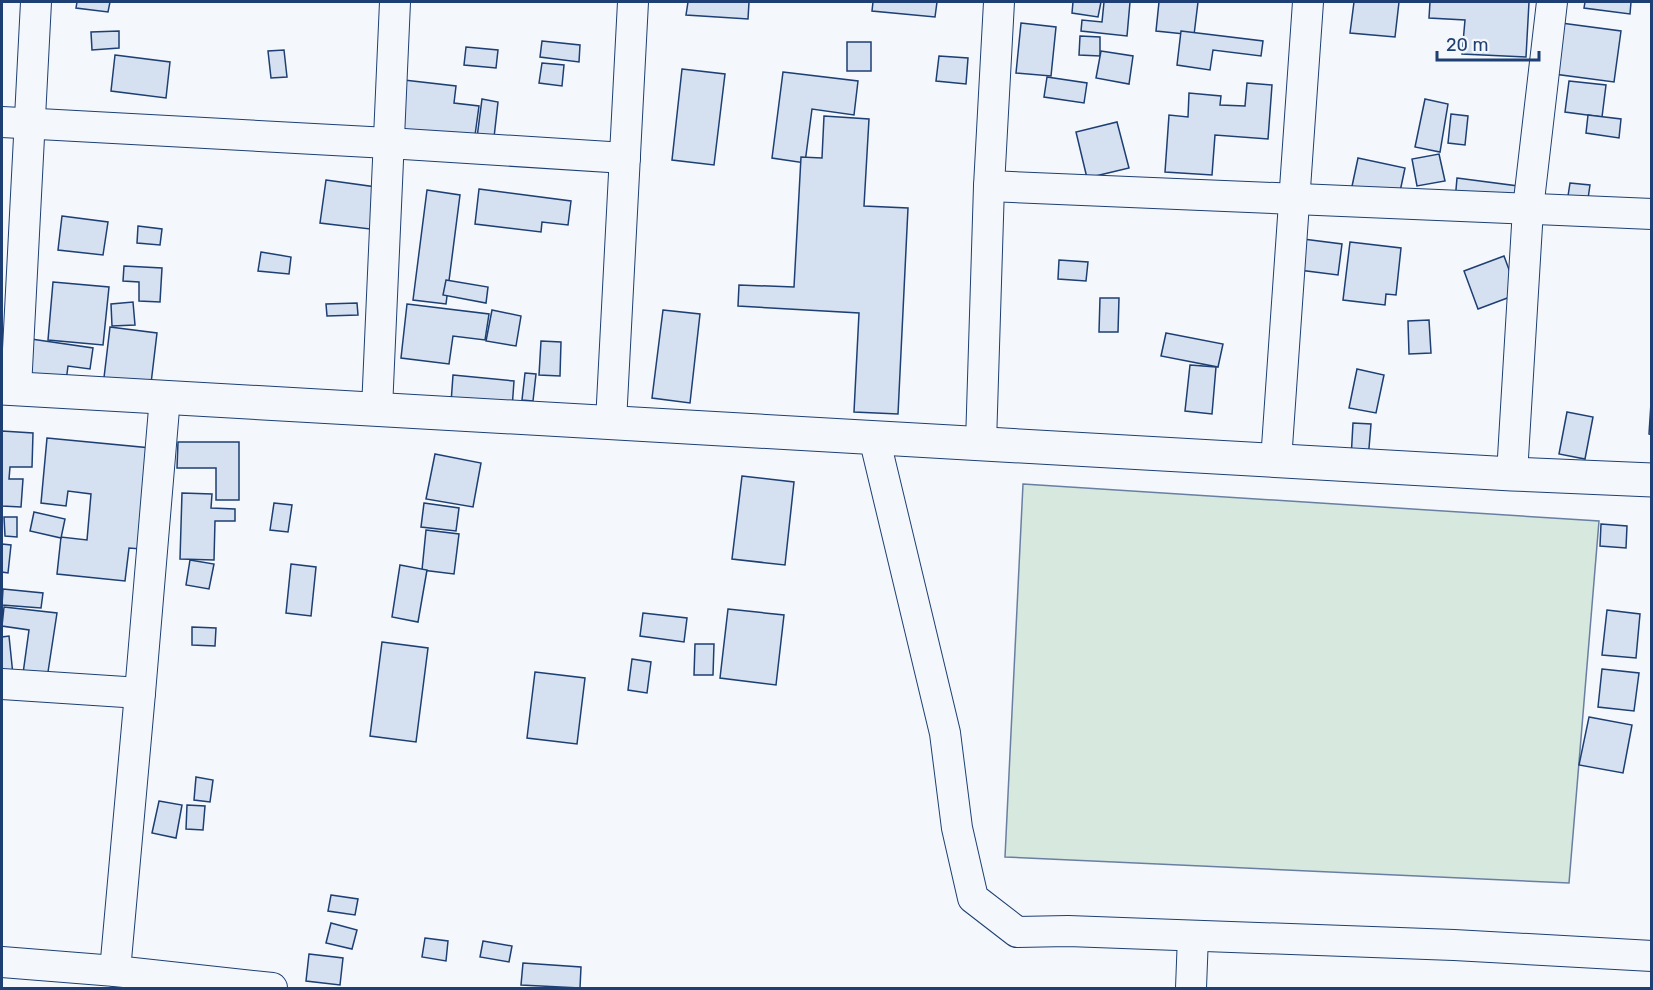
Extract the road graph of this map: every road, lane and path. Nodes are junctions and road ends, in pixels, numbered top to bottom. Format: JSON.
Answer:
{"nodes":[{"id":1,"x":36,"y":2,"type":"edge"},
{"id":2,"x":395,"y":2,"type":"edge"},
{"id":3,"x":633,"y":2,"type":"edge"},
{"id":4,"x":999,"y":2,"type":"edge"},
{"id":5,"x":1308,"y":2,"type":"edge"},
{"id":6,"x":1552,"y":2,"type":"edge"},
{"id":7,"x":16,"y":123,"type":"edge"},
{"id":8,"x":388,"y":143,"type":"junction"},
{"id":9,"x":625,"y":158,"type":"junction"},
{"id":10,"x":989,"y":186,"type":"junction"},
{"id":11,"x":1293,"y":198,"type":"junction"},
{"id":12,"x":1528,"y":209,"type":"junction"},
{"id":13,"x":1652,"y":214,"type":"edge"},
{"id":14,"x":9,"y":388,"type":"edge"},
{"id":15,"x":165,"y":397,"type":"junction"},
{"id":16,"x":376,"y":409,"type":"junction"},
{"id":17,"x":611,"y":422,"type":"junction"},
{"id":18,"x":874,"y":437,"type":"junction"},
{"id":19,"x":981,"y":443,"type":"junction"},
{"id":20,"x":1276,"y":461,"type":"junction"},
{"id":21,"x":1512,"y":474,"type":"junction"},
{"id":22,"x":1652,"y":480,"type":"edge"},
{"id":23,"x":2,"y":684,"type":"edge"},
{"id":24,"x":140,"y":693,"type":"junction"},
{"id":25,"x":1192,"y":936,"type":"junction"},
{"id":26,"x":1652,"y":956,"type":"edge"},
{"id":27,"x":2,"y":962,"type":"edge"},
{"id":28,"x":115,"y":971,"type":"junction"},
{"id":29,"x":272,"y":988,"type":"edge"},
{"id":30,"x":1191,"y":988,"type":"edge"}],
"edges":[{"from":1,"to":7,"type":"street"},
{"from":2,"to":8,"type":"street"},
{"from":3,"to":9,"type":"street"},
{"from":4,"to":10,"type":"street"},
{"from":5,"to":11,"type":"street"},
{"from":6,"to":12,"type":"street"},
{"from":7,"to":8,"type":"street"},
{"from":7,"to":14,"type":"street"},
{"from":8,"to":9,"type":"street"},
{"from":8,"to":16,"type":"street"},
{"from":9,"to":17,"type":"street"},
{"from":10,"to":11,"type":"street"},
{"from":10,"to":19,"type":"street"},
{"from":11,"to":12,"type":"street"},
{"from":11,"to":20,"type":"street"},
{"from":12,"to":13,"type":"street"},
{"from":12,"to":21,"type":"street"},
{"from":14,"to":15,"type":"street"},
{"from":15,"to":16,"type":"street"},
{"from":15,"to":24,"type":"street"},
{"from":16,"to":17,"type":"street"},
{"from":17,"to":18,"type":"street"},
{"from":18,"to":19,"type":"street"},
{"from":18,"to":25,"type":"street"},
{"from":19,"to":20,"type":"street"},
{"from":20,"to":21,"type":"street"},
{"from":21,"to":22,"type":"street"},
{"from":23,"to":24,"type":"street"},
{"from":24,"to":28,"type":"street"},
{"from":25,"to":26,"type":"street"},
{"from":25,"to":30,"type":"street"},
{"from":27,"to":28,"type":"street"},
{"from":28,"to":29,"type":"street"}]}
